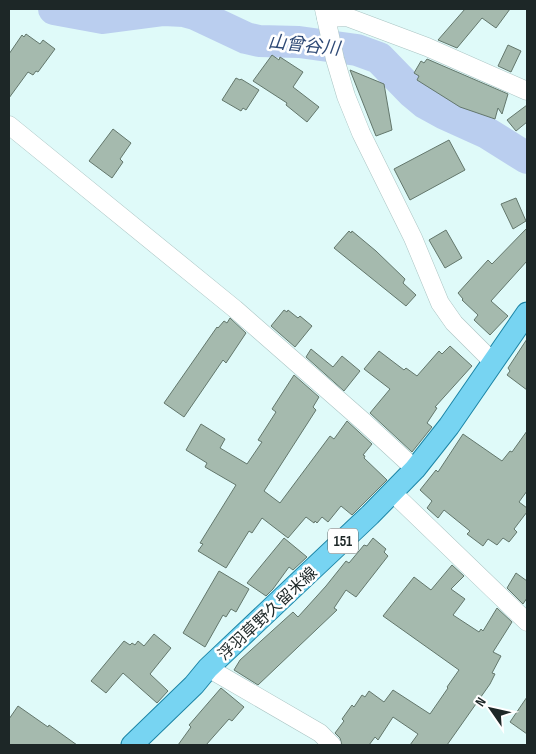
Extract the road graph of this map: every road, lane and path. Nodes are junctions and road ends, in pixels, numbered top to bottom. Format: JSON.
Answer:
{"nodes":[{"id":1,"x":325,"y":13,"type":"edge"},
{"id":2,"x":527,"y":91,"type":"edge"},
{"id":3,"x":9,"y":125,"type":"edge"},
{"id":4,"x":527,"y":313,"type":"edge"},
{"id":5,"x":493,"y":362,"type":"junction"},
{"id":6,"x":415,"y":469,"type":"junction"},
{"id":7,"x":393,"y":492,"type":"junction"},
{"id":8,"x":527,"y":622,"type":"edge"},
{"id":9,"x":208,"y":668,"type":"junction"},
{"id":10,"x":132,"y":745,"type":"edge"},
{"id":11,"x":332,"y":745,"type":"edge"}],
"edges":[{"from":1,"to":2,"type":"street"},
{"from":1,"to":5,"type":"street"},
{"from":3,"to":6,"type":"street"},
{"from":4,"to":5,"type":"main road","name":"浮羽草野久留米線","number":"151"},
{"from":5,"to":6,"type":"main road","name":"浮羽草野久留米線","number":"151"},
{"from":6,"to":7,"type":"main road","name":"浮羽草野久留米線","number":"151"},
{"from":7,"to":8,"type":"street"},
{"from":7,"to":9,"type":"main road","name":"浮羽草野久留米線","number":"151"},
{"from":9,"to":10,"type":"main road","name":"浮羽草野久留米線","number":"151"},
{"from":9,"to":11,"type":"street"}]}
